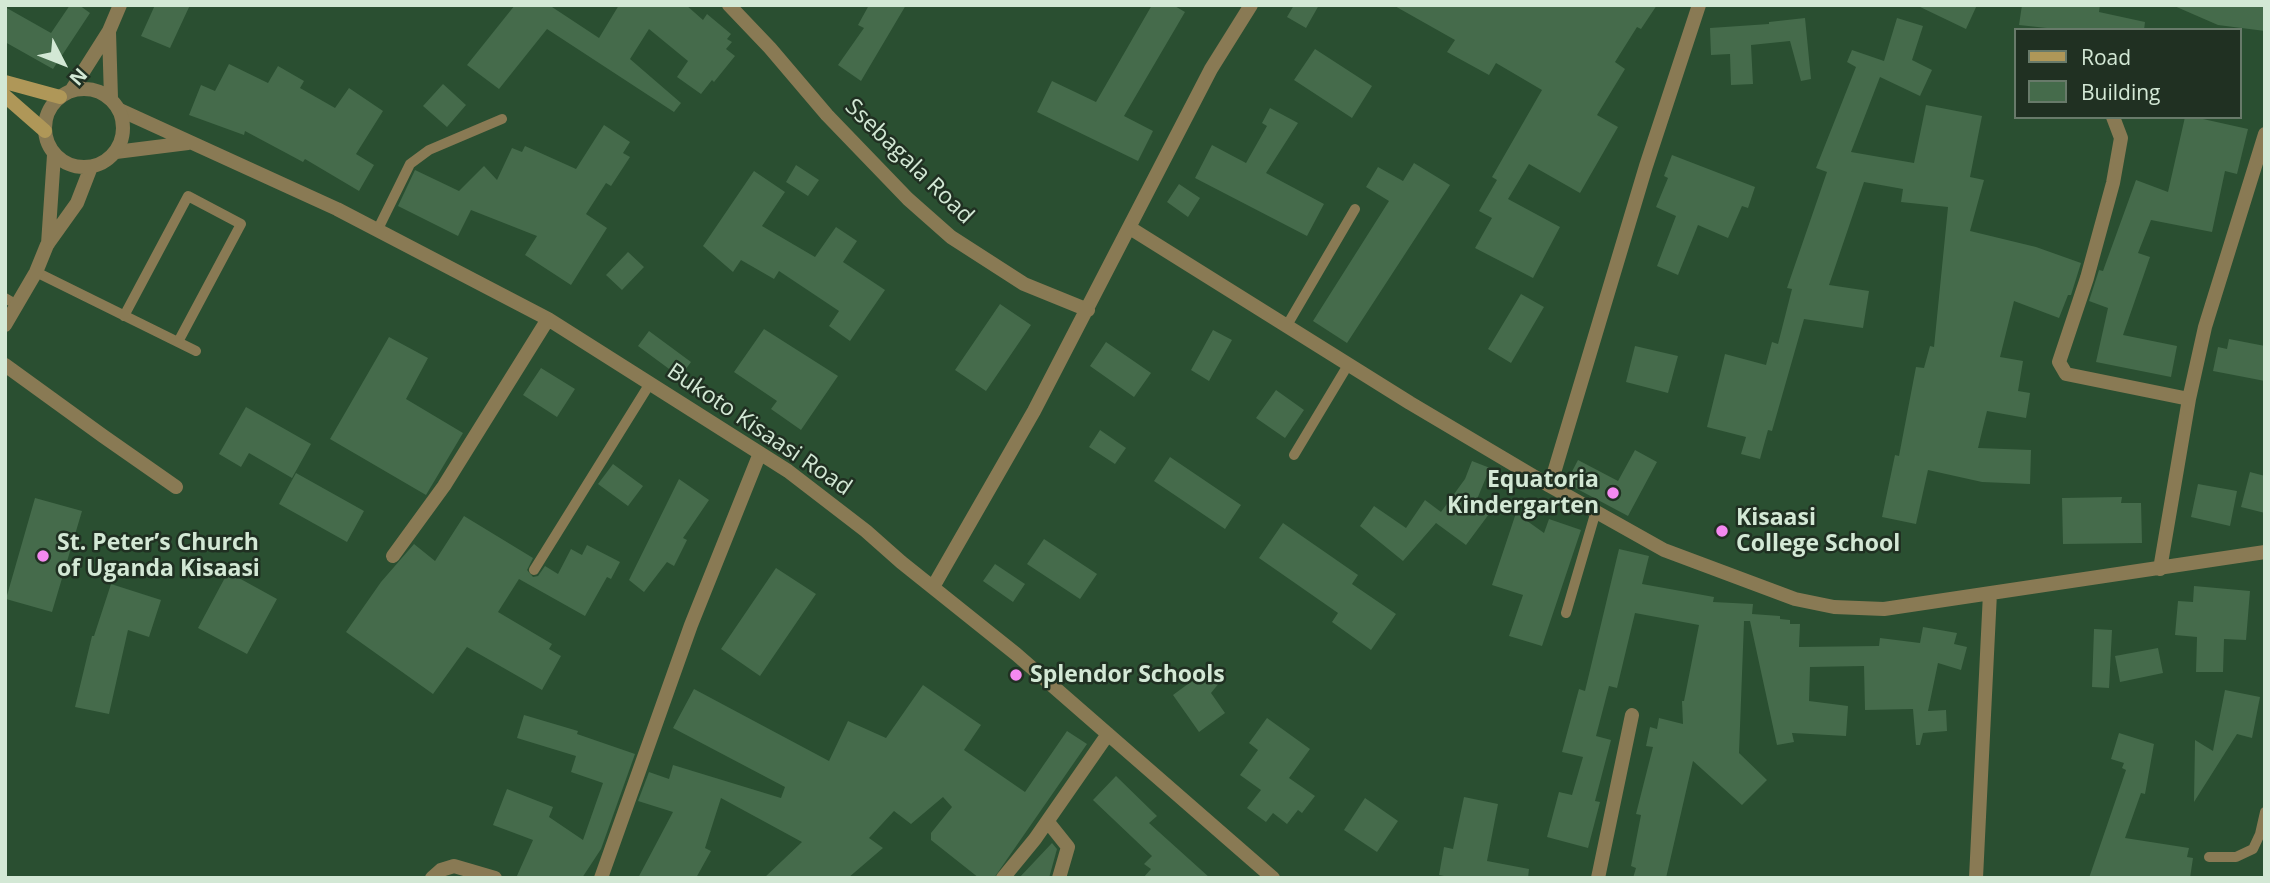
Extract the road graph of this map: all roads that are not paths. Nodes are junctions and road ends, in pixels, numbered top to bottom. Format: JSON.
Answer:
{"nodes":[{"id":1,"x":120,"y":5,"type":"edge"},
{"id":2,"x":730,"y":5,"type":"edge"},
{"id":3,"x":1251,"y":5,"type":"edge"},
{"id":4,"x":1699,"y":5,"type":"edge"},
{"id":5,"x":109,"y":31,"type":"junction"},
{"id":6,"x":5,"y":82,"type":"edge"},
{"id":7,"x":65,"y":94,"type":"junction"},
{"id":8,"x":5,"y":96,"type":"edge"},
{"id":9,"x":111,"y":98,"type":"junction"},
{"id":10,"x":120,"y":110,"type":"junction"},
{"id":11,"x":502,"y":119,"type":"dead end"},
{"id":12,"x":2114,"y":119,"type":"edge"},
{"id":13,"x":45,"y":131,"type":"junction"},
{"id":14,"x":2265,"y":134,"type":"edge"},
{"id":15,"x":188,"y":143,"type":"junction"},
{"id":16,"x":116,"y":152,"type":"junction"},
{"id":17,"x":54,"y":155,"type":"junction"},
{"id":18,"x":92,"y":167,"type":"junction"},
{"id":19,"x":2260,"y":169,"type":"edge"},
{"id":20,"x":1355,"y":209,"type":"dead end"},
{"id":21,"x":1130,"y":228,"type":"junction"},
{"id":22,"x":377,"y":231,"type":"junction"},
{"id":23,"x":47,"y":245,"type":"junction"},
{"id":24,"x":36,"y":272,"type":"junction"},
{"id":25,"x":11,"y":302,"type":"edge"},
{"id":26,"x":1087,"y":310,"type":"junction"},
{"id":27,"x":124,"y":316,"type":"junction"},
{"id":28,"x":548,"y":319,"type":"junction"},
{"id":29,"x":5,"y":326,"type":"edge"},
{"id":30,"x":1286,"y":327,"type":"junction"},
{"id":31,"x":178,"y":342,"type":"junction"},
{"id":32,"x":196,"y":351,"type":"dead end"},
{"id":33,"x":5,"y":365,"type":"edge"},
{"id":34,"x":1349,"y":365,"type":"junction"},
{"id":35,"x":649,"y":385,"type":"junction"},
{"id":36,"x":2189,"y":399,"type":"junction"},
{"id":37,"x":760,"y":453,"type":"junction"},
{"id":38,"x":1294,"y":455,"type":"dead end"},
{"id":39,"x":1550,"y":486,"type":"junction"},
{"id":40,"x":176,"y":487,"type":"dead end"},
{"id":41,"x":1596,"y":511,"type":"junction"},
{"id":42,"x":2265,"y":552,"type":"edge"},
{"id":43,"x":393,"y":556,"type":"dead end"},
{"id":44,"x":2160,"y":569,"type":"junction"},
{"id":45,"x":534,"y":570,"type":"dead end"},
{"id":46,"x":933,"y":587,"type":"junction"},
{"id":47,"x":1990,"y":593,"type":"junction"},
{"id":48,"x":1566,"y":613,"type":"dead end"},
{"id":49,"x":1632,"y":715,"type":"dead end"},
{"id":50,"x":1108,"y":734,"type":"junction"},
{"id":51,"x":2265,"y":812,"type":"edge"},
{"id":52,"x":1048,"y":822,"type":"junction"},
{"id":53,"x":2209,"y":856,"type":"dead end"},
{"id":54,"x":432,"y":878,"type":"edge"},
{"id":55,"x":495,"y":878,"type":"edge"},
{"id":56,"x":601,"y":878,"type":"edge"},
{"id":57,"x":1003,"y":878,"type":"edge"},
{"id":58,"x":1059,"y":878,"type":"edge"},
{"id":59,"x":1273,"y":878,"type":"edge"},
{"id":60,"x":1598,"y":878,"type":"edge"},
{"id":61,"x":1976,"y":878,"type":"edge"}],
"edges":[{"from":1,"to":5,"type":"street"},
{"from":2,"to":26,"type":"street","name":"Ssebagala Road"},
{"from":3,"to":21,"type":"street"},
{"from":4,"to":39,"type":"street"},
{"from":5,"to":7,"type":"street"},
{"from":5,"to":9,"type":"street"},
{"from":6,"to":7,"type":"main road"},
{"from":7,"to":9,"type":"street"},
{"from":7,"to":13,"type":"street"},
{"from":8,"to":13,"type":"main road"},
{"from":9,"to":10,"type":"street"},
{"from":10,"to":15,"type":"street","name":"Bukoto Kisaasi Road"},
{"from":10,"to":16,"type":"street"},
{"from":11,"to":22,"type":"lane"},
{"from":12,"to":36,"type":"street"},
{"from":13,"to":17,"type":"street"},
{"from":14,"to":19,"type":"street"},
{"from":15,"to":16,"type":"street"},
{"from":15,"to":22,"type":"street","name":"Bukoto Kisaasi Road"},
{"from":16,"to":18,"type":"street"},
{"from":17,"to":18,"type":"street"},
{"from":17,"to":23,"type":"street"},
{"from":18,"to":23,"type":"street"},
{"from":19,"to":36,"type":"street"},
{"from":20,"to":30,"type":"lane"},
{"from":21,"to":26,"type":"street"},
{"from":21,"to":30,"type":"street"},
{"from":22,"to":28,"type":"street","name":"Bukoto Kisaasi Road"},
{"from":23,"to":24,"type":"street"},
{"from":24,"to":25,"type":"street"},
{"from":24,"to":27,"type":"lane"},
{"from":25,"to":29,"type":"street"},
{"from":26,"to":46,"type":"street"},
{"from":27,"to":31,"type":"lane"},
{"from":27,"to":31,"type":"lane"},
{"from":28,"to":35,"type":"street","name":"Bukoto Kisaasi Road"},
{"from":28,"to":43,"type":"street"},
{"from":30,"to":34,"type":"street"},
{"from":31,"to":32,"type":"lane"},
{"from":33,"to":40,"type":"street"},
{"from":34,"to":38,"type":"lane"},
{"from":34,"to":39,"type":"street"},
{"from":35,"to":37,"type":"street","name":"Bukoto Kisaasi Road"},
{"from":35,"to":45,"type":"lane"},
{"from":36,"to":44,"type":"street"},
{"from":37,"to":46,"type":"street","name":"Bukoto Kisaasi Road"},
{"from":37,"to":56,"type":"street"},
{"from":39,"to":41,"type":"street"},
{"from":41,"to":47,"type":"street"},
{"from":41,"to":48,"type":"lane"},
{"from":42,"to":44,"type":"street"},
{"from":44,"to":47,"type":"street"},
{"from":46,"to":50,"type":"street","name":"Bukoto Kisaasi Road"},
{"from":47,"to":61,"type":"street"},
{"from":49,"to":60,"type":"street"},
{"from":50,"to":52,"type":"street"},
{"from":50,"to":59,"type":"street","name":"Bukoto Kisaasi Road"},
{"from":51,"to":53,"type":"lane"},
{"from":52,"to":57,"type":"street"},
{"from":52,"to":58,"type":"street"},
{"from":54,"to":55,"type":"street"}]}
